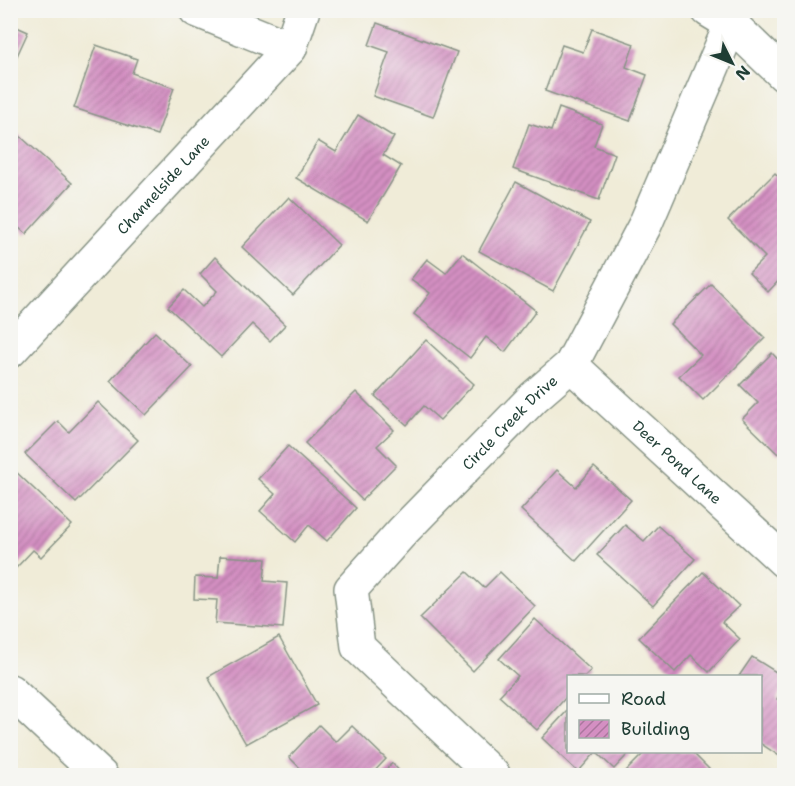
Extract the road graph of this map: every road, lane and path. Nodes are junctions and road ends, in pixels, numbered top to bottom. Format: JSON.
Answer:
{"nodes":[{"id":1,"x":196,"y":10,"type":"edge"},
{"id":2,"x":303,"y":10,"type":"edge"},
{"id":3,"x":725,"y":15,"type":"edge"},
{"id":4,"x":290,"y":48,"type":"junction"},
{"id":5,"x":784,"y":75,"type":"edge"},
{"id":6,"x":11,"y":348,"type":"edge"},
{"id":7,"x":571,"y":365,"type":"junction"},
{"id":8,"x":784,"y":561,"type":"edge"},
{"id":9,"x":10,"y":692,"type":"edge"},
{"id":10,"x":101,"y":776,"type":"edge"},
{"id":11,"x":494,"y":776,"type":"edge"}],
"edges":[{"from":1,"to":4,"type":"street"},
{"from":2,"to":4,"type":"street","name":"Channelside Lane"},
{"from":3,"to":5,"type":"street"},
{"from":3,"to":7,"type":"street","name":"Circle Creek Drive"},
{"from":4,"to":6,"type":"street","name":"Channelside Lane"},
{"from":7,"to":8,"type":"street","name":"Deer Pond Lane"},
{"from":7,"to":11,"type":"street","name":"Circle Creek Drive"},
{"from":9,"to":10,"type":"street"}]}
